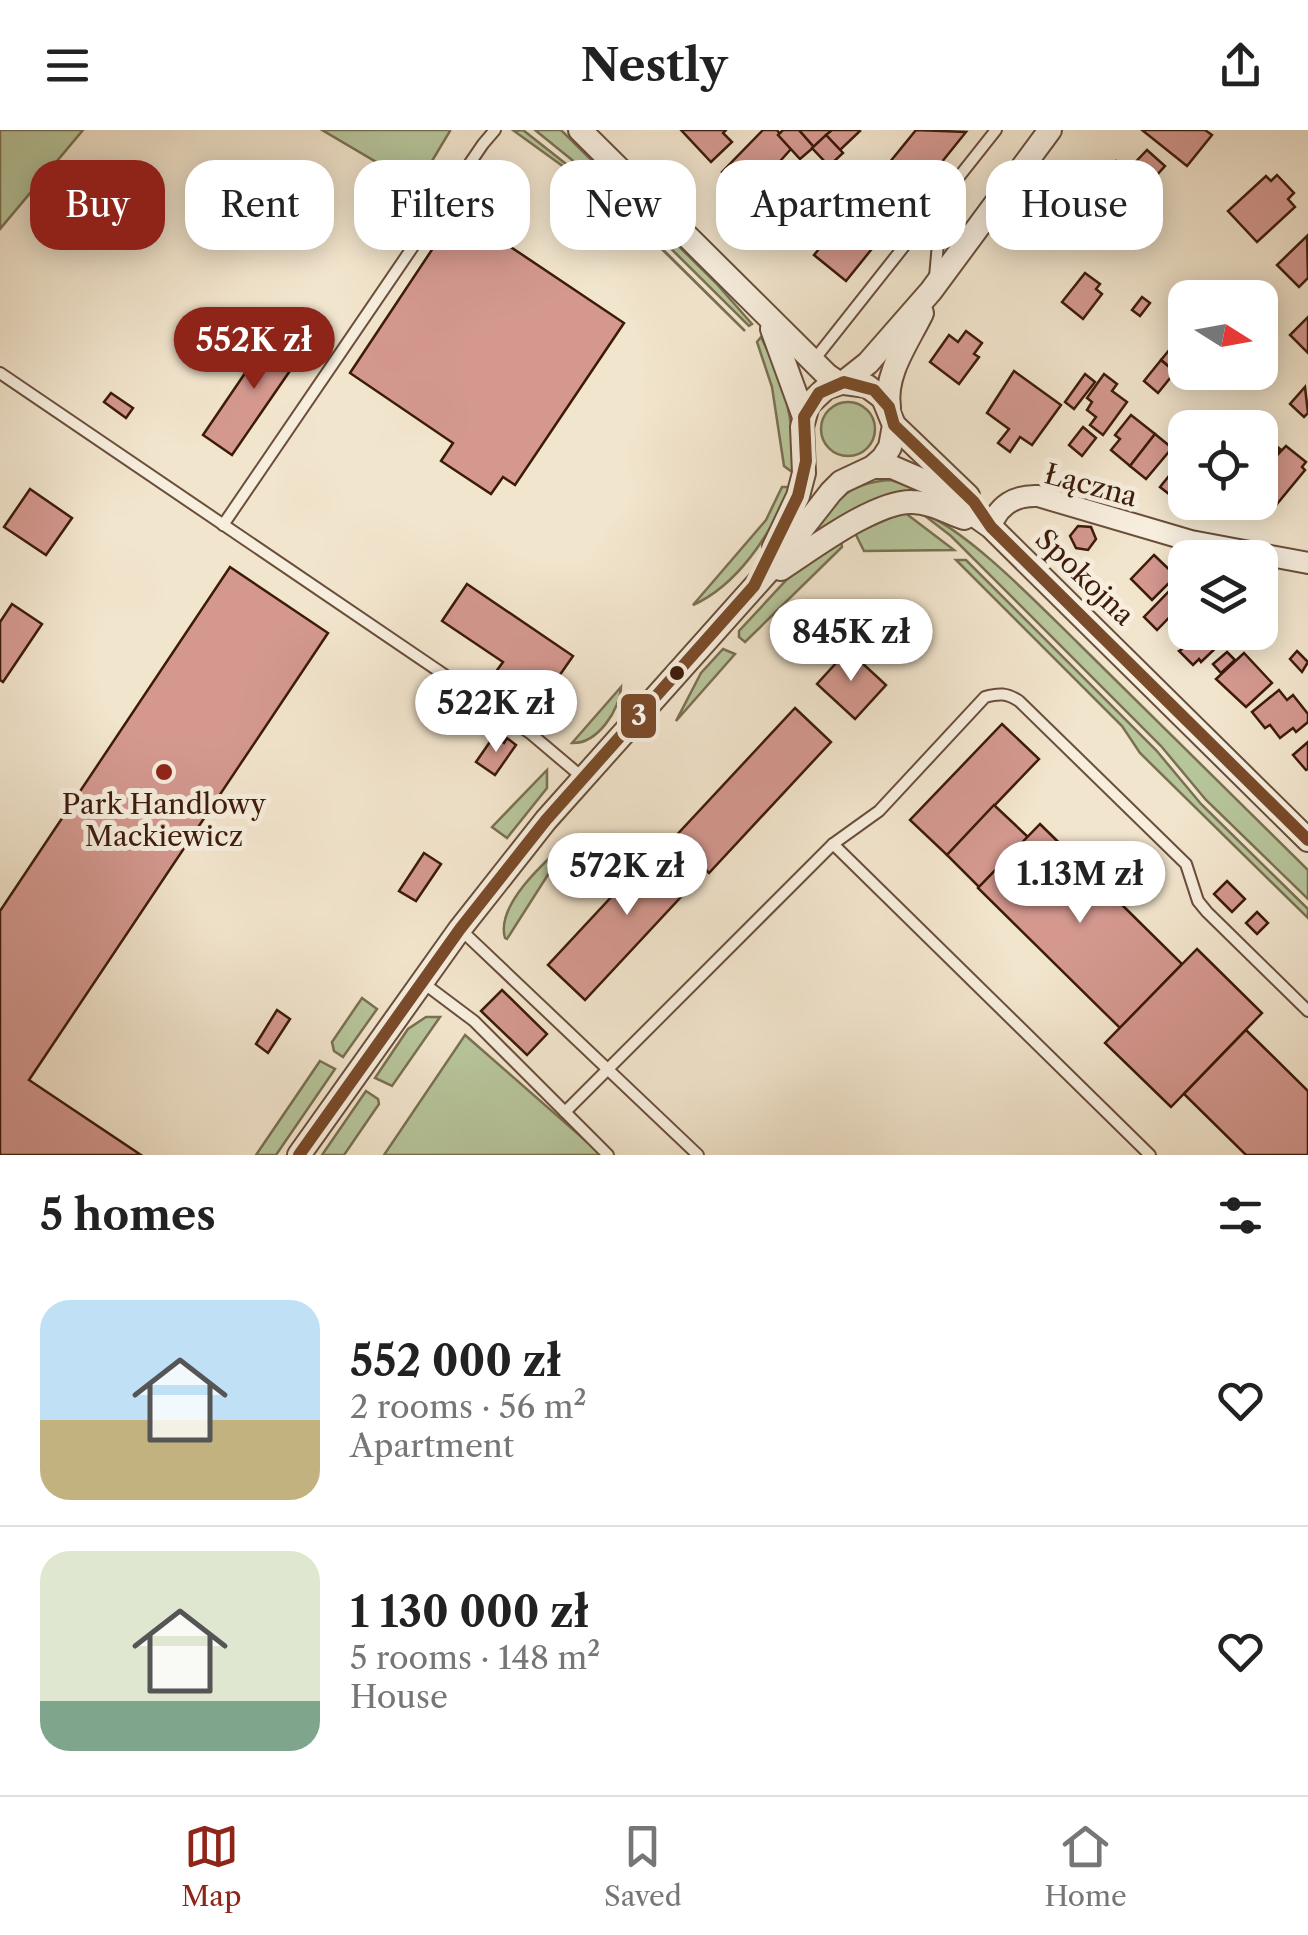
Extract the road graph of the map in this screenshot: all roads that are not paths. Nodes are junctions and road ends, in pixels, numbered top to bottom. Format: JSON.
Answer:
{"nodes":[{"id":1,"x":495,"y":130,"type":"edge"},
{"id":2,"x":580,"y":130,"type":"edge"},
{"id":3,"x":996,"y":130,"type":"edge"},
{"id":4,"x":1050,"y":130,"type":"edge"},
{"id":5,"x":966,"y":168,"type":"edge"},
{"id":6,"x":901,"y":250,"type":"edge"},
{"id":7,"x":936,"y":250,"type":"edge"},
{"id":8,"x":932,"y":289,"type":"junction"},
{"id":9,"x":769,"y":322,"type":"junction"},
{"id":10,"x":812,"y":362,"type":"junction"},
{"id":11,"x":0,"y":374,"type":"edge"},
{"id":12,"x":844,"y":382,"type":"junction"},
{"id":13,"x":804,"y":416,"type":"junction"},
{"id":14,"x":892,"y":416,"type":"junction"},
{"id":15,"x":805,"y":444,"type":"junction"},
{"id":16,"x":864,"y":470,"type":"junction"},
{"id":17,"x":222,"y":525,"type":"junction"},
{"id":18,"x":990,"y":527,"type":"junction"},
{"id":19,"x":1308,"y":563,"type":"edge"},
{"id":20,"x":754,"y":586,"type":"junction"},
{"id":21,"x":583,"y":778,"type":"junction"},
{"id":22,"x":1308,"y":840,"type":"edge"},
{"id":23,"x":833,"y":844,"type":"junction"},
{"id":24,"x":460,"y":928,"type":"junction"},
{"id":25,"x":421,"y":982,"type":"junction"},
{"id":26,"x":1308,"y":1011,"type":"edge"},
{"id":27,"x":608,"y":1068,"type":"junction"},
{"id":28,"x":565,"y":1112,"type":"junction"},
{"id":29,"x":299,"y":1155,"type":"edge"},
{"id":30,"x":608,"y":1155,"type":"edge"},
{"id":31,"x":698,"y":1155,"type":"edge"},
{"id":32,"x":1150,"y":1155,"type":"edge"}],
"edges":[{"from":1,"to":17,"type":"lane"},
{"from":2,"to":9,"type":"street"},
{"from":3,"to":5,"type":"lane"},
{"from":4,"to":8,"type":"street"},
{"from":6,"to":10,"type":"lane"},
{"from":7,"to":8,"type":"lane"},
{"from":8,"to":12,"type":"street"},
{"from":8,"to":14,"type":"street"},
{"from":9,"to":10,"type":"street"},
{"from":9,"to":13,"type":"street"},
{"from":10,"to":12,"type":"street"},
{"from":11,"to":17,"type":"lane"},
{"from":12,"to":13,"type":"street"},
{"from":12,"to":14,"type":"street"},
{"from":13,"to":15,"type":"street"},
{"from":14,"to":16,"type":"street"},
{"from":14,"to":18,"type":"street","name":"Spokojna"},
{"from":15,"to":16,"type":"street"},
{"from":15,"to":20,"type":"street"},
{"from":16,"to":18,"type":"street","name":"Spokojna"},
{"from":16,"to":20,"type":"street"},
{"from":17,"to":21,"type":"lane"},
{"from":18,"to":19,"type":"street","name":"Łączna"},
{"from":18,"to":20,"type":"street"},
{"from":18,"to":22,"type":"street","name":"Spokojna"},
{"from":20,"to":21,"type":"street"},
{"from":21,"to":24,"type":"street"},
{"from":23,"to":26,"type":"lane"},
{"from":23,"to":27,"type":"lane"},
{"from":23,"to":32,"type":"lane"},
{"from":24,"to":25,"type":"street"},
{"from":24,"to":27,"type":"lane"},
{"from":25,"to":28,"type":"lane"},
{"from":25,"to":29,"type":"street"},
{"from":27,"to":28,"type":"lane"},
{"from":27,"to":31,"type":"lane"},
{"from":28,"to":30,"type":"lane"}]}
